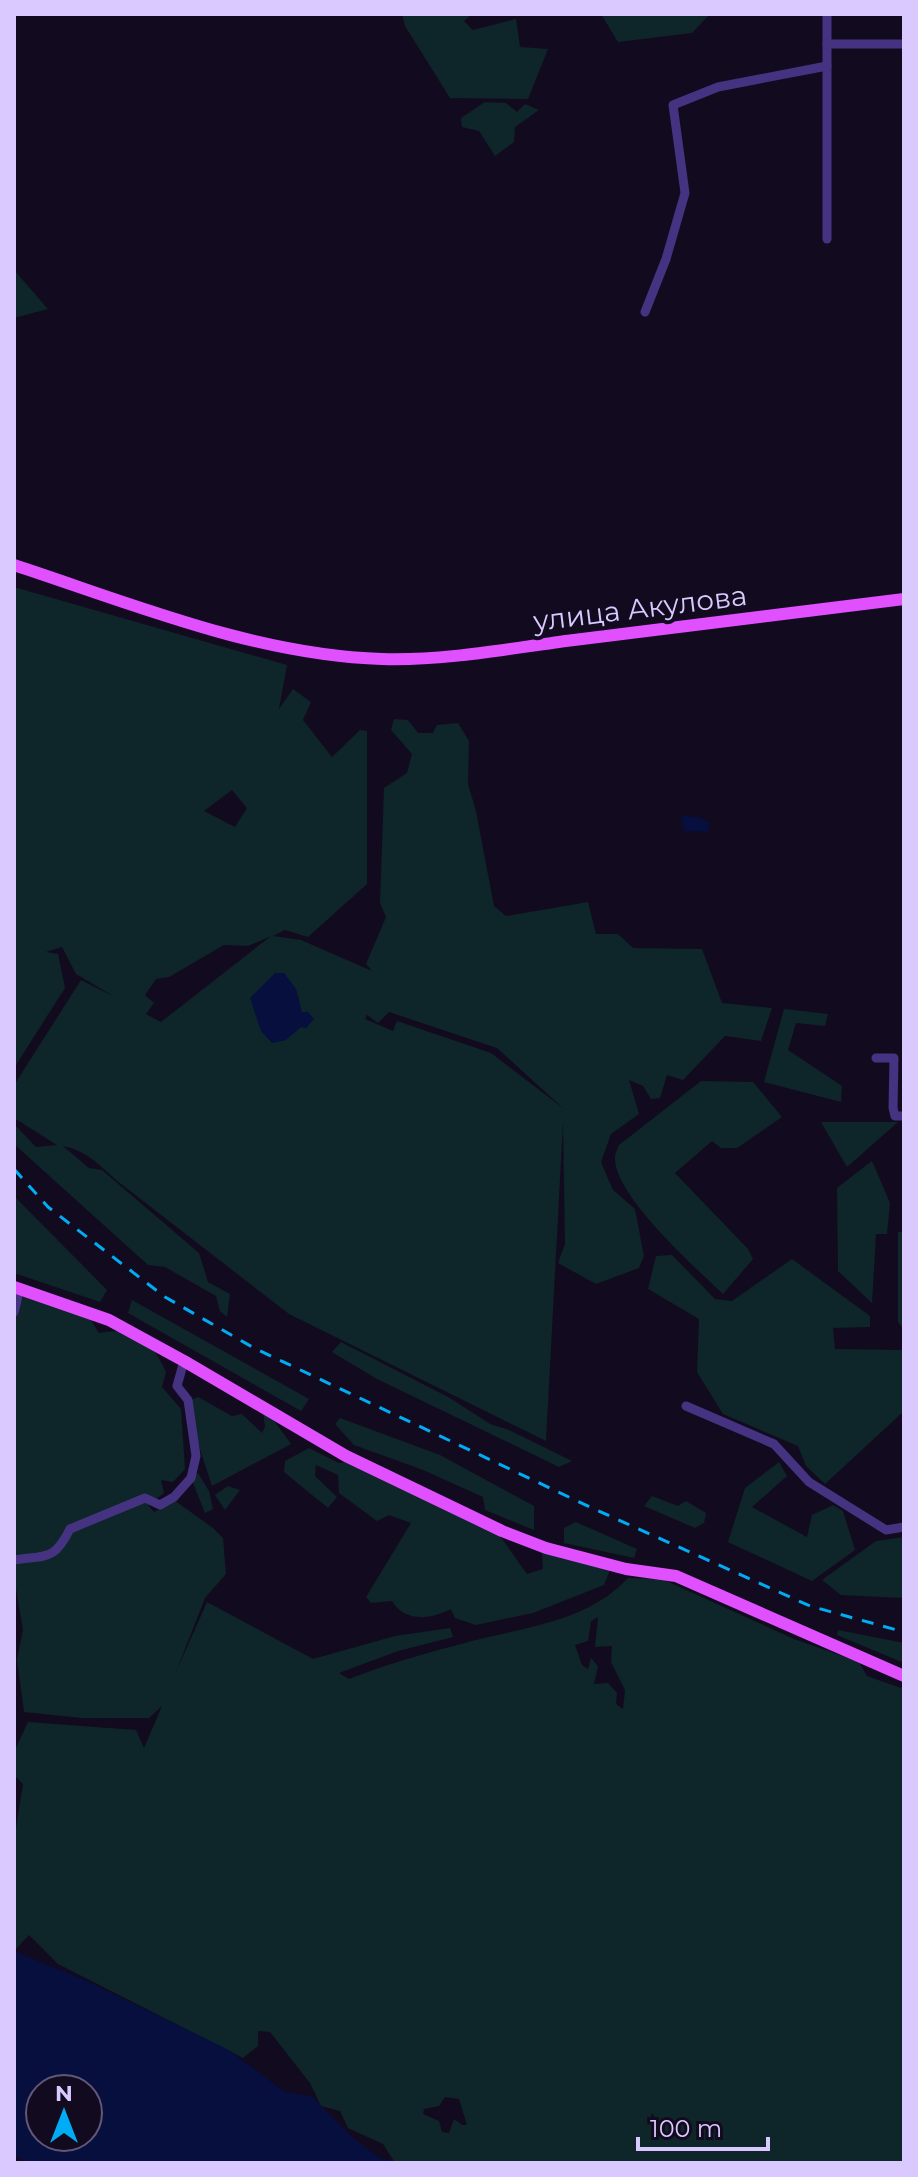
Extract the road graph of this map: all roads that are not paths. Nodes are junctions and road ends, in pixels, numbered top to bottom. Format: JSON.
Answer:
{"nodes":[{"id":1,"x":827,"y":14,"type":"edge"},
{"id":2,"x":827,"y":44,"type":"junction"},
{"id":3,"x":904,"y":44,"type":"edge"},
{"id":4,"x":827,"y":66,"type":"junction"},
{"id":5,"x":827,"y":239,"type":"dead end"},
{"id":6,"x":645,"y":312,"type":"dead end"},
{"id":7,"x":14,"y":565,"type":"edge"},
{"id":8,"x":904,"y":599,"type":"edge"},
{"id":9,"x":876,"y":1058,"type":"dead end"},
{"id":10,"x":904,"y":1116,"type":"edge"},
{"id":11,"x":17,"y":1288,"type":"edge"},
{"id":12,"x":14,"y":1312,"type":"edge"},
{"id":13,"x":184,"y":1361,"type":"junction"},
{"id":14,"x":686,"y":1406,"type":"dead end"},
{"id":15,"x":904,"y":1527,"type":"edge"},
{"id":16,"x":14,"y":1560,"type":"edge"},
{"id":17,"x":904,"y":1676,"type":"edge"}],
"edges":[{"from":1,"to":2,"type":"street"},
{"from":2,"to":3,"type":"street"},
{"from":2,"to":4,"type":"street"},
{"from":4,"to":5,"type":"street"},
{"from":4,"to":6,"type":"street"},
{"from":7,"to":8,"type":"main road","name":"улица Акулова"},
{"from":9,"to":10,"type":"street"},
{"from":11,"to":12,"type":"street"},
{"from":11,"to":13,"type":"main road"},
{"from":13,"to":16,"type":"street"},
{"from":13,"to":17,"type":"main road"},
{"from":14,"to":15,"type":"street"}]}
